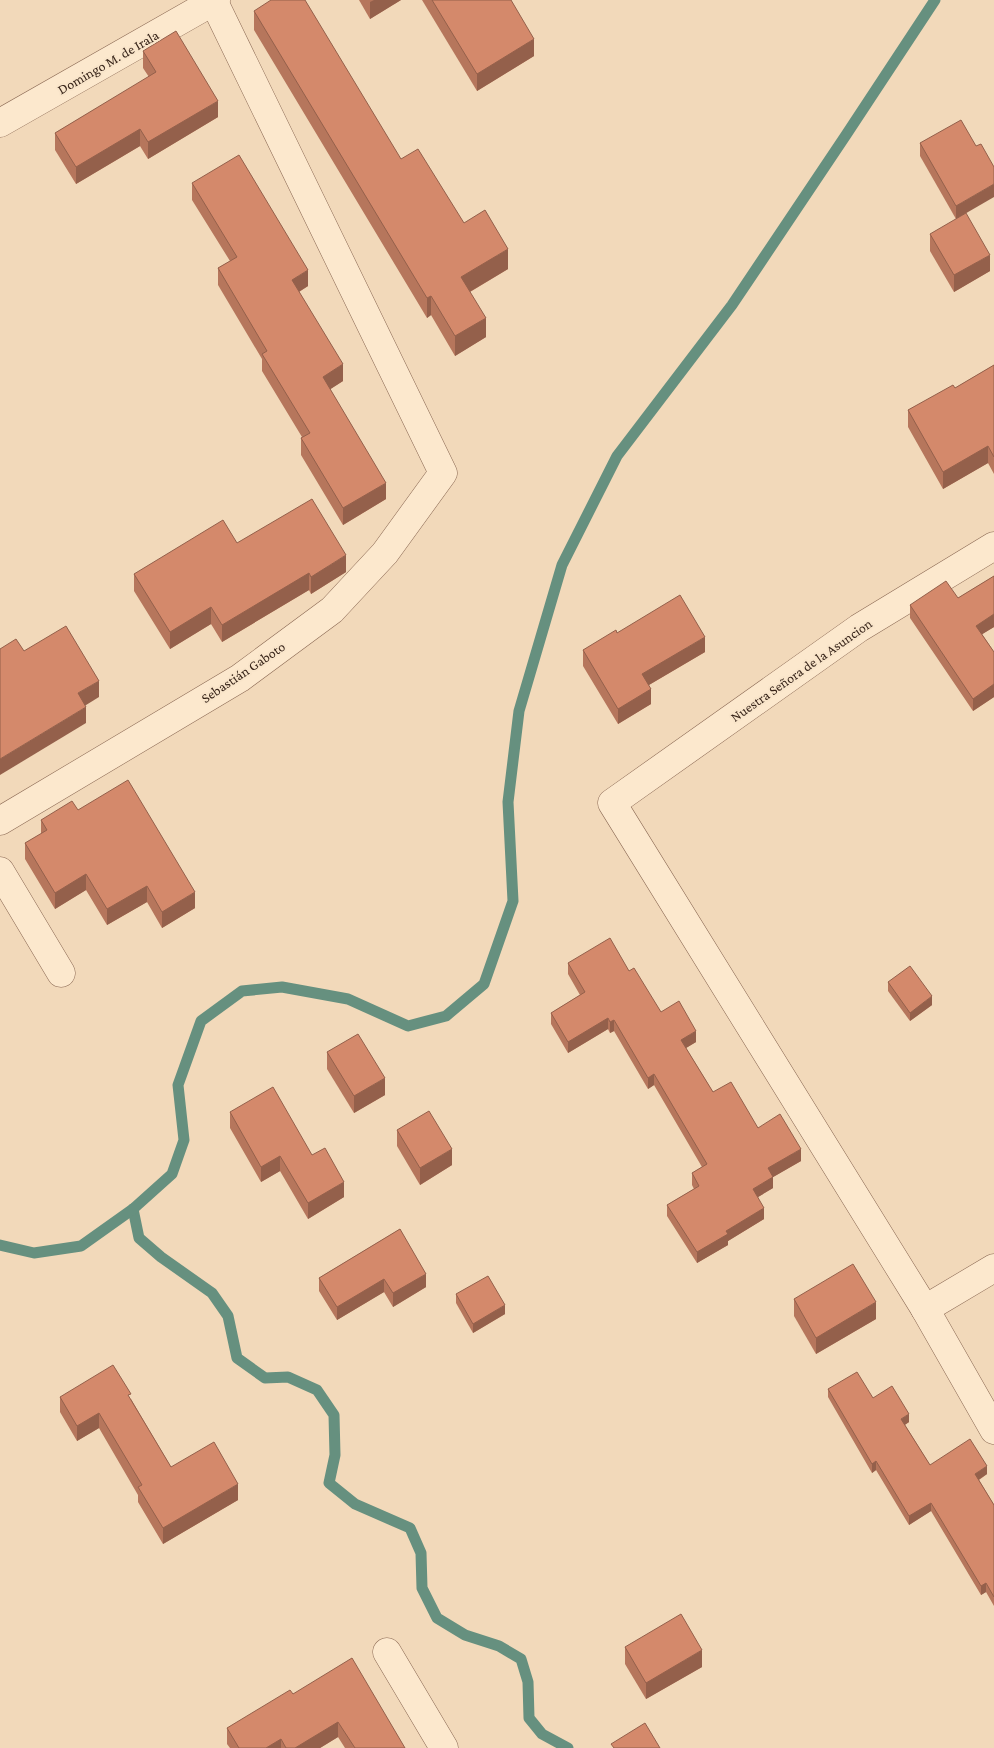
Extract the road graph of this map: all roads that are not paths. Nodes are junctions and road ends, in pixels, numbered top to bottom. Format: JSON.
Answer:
{"nodes":[{"id":1,"x":214,"y":0,"type":"edge"},
{"id":2,"x":0,"y":123,"type":"edge"},
{"id":3,"x":994,"y":546,"type":"edge"},
{"id":4,"x":0,"y":821,"type":"edge"},
{"id":5,"x":0,"y":871,"type":"edge"},
{"id":6,"x":61,"y":973,"type":"dead end"},
{"id":7,"x":994,"y":1268,"type":"edge"},
{"id":8,"x":925,"y":1309,"type":"junction"},
{"id":9,"x":994,"y":1430,"type":"edge"},
{"id":10,"x":388,"y":1652,"type":"dead end"},
{"id":11,"x":444,"y":1748,"type":"edge"}],
"edges":[{"from":1,"to":2,"type":"street","name":"Domingo M. de Irala"},
{"from":1,"to":4,"type":"street","name":"Sebastián Gaboto"},
{"from":3,"to":8,"type":"street","name":"Nuestra Señora de la Asuncion"},
{"from":5,"to":6,"type":"street"},
{"from":7,"to":8,"type":"street"},
{"from":8,"to":9,"type":"street"},
{"from":10,"to":11,"type":"street"}]}
